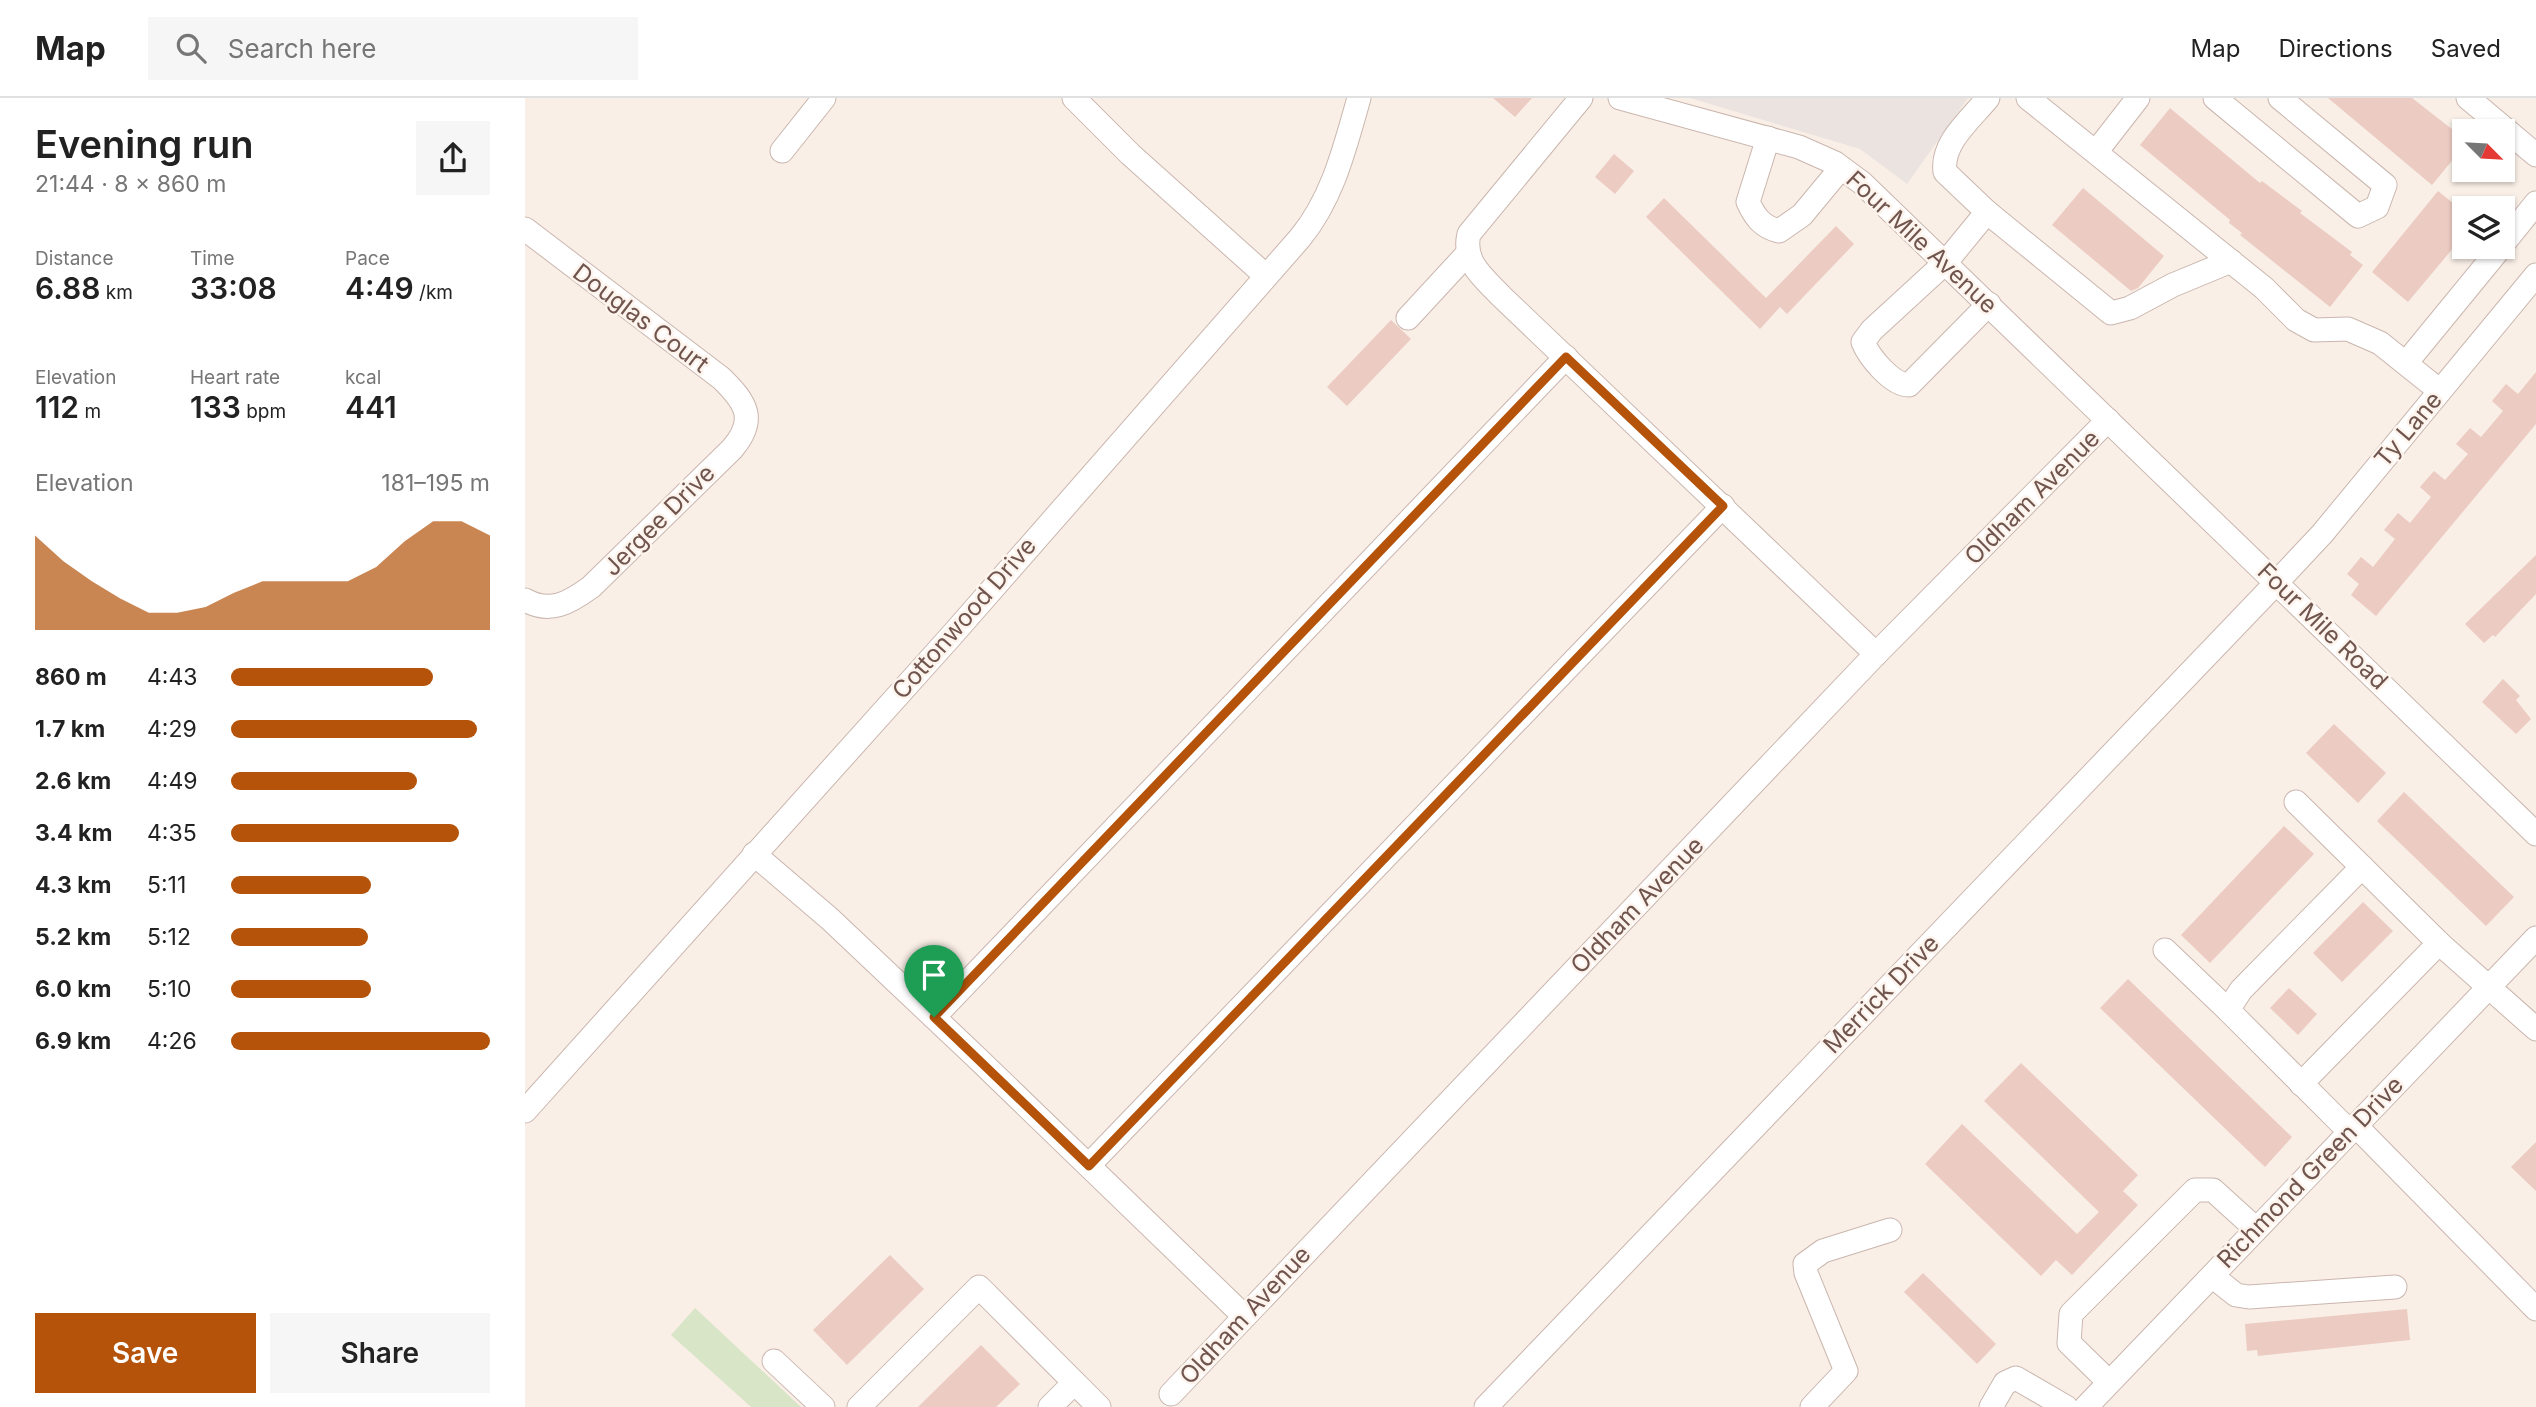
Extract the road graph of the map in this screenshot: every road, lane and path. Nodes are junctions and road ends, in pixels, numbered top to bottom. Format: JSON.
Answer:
{"nodes":[{"id":1,"x":824,"y":98,"type":"edge"},
{"id":2,"x":1075,"y":98,"type":"edge"},
{"id":3,"x":1359,"y":98,"type":"edge"},
{"id":4,"x":1581,"y":98,"type":"edge"},
{"id":5,"x":1620,"y":98,"type":"edge"},
{"id":6,"x":1988,"y":98,"type":"edge"},
{"id":7,"x":2028,"y":98,"type":"edge"},
{"id":8,"x":2139,"y":98,"type":"edge"},
{"id":9,"x":2214,"y":98,"type":"edge"},
{"id":10,"x":2280,"y":98,"type":"edge"},
{"id":11,"x":2467,"y":98,"type":"edge"},
{"id":12,"x":1768,"y":138,"type":"junction"},
{"id":13,"x":782,"y":150,"type":"dead end"},
{"id":14,"x":2096,"y":152,"type":"junction"},
{"id":15,"x":2536,"y":155,"type":"edge"},
{"id":16,"x":1841,"y":167,"type":"junction"},
{"id":17,"x":2536,"y":203,"type":"edge"},
{"id":18,"x":1987,"y":212,"type":"junction"},
{"id":19,"x":525,"y":229,"type":"edge"},
{"id":20,"x":2515,"y":230,"type":"edge"},
{"id":21,"x":1468,"y":253,"type":"junction"},
{"id":22,"x":2491,"y":259,"type":"edge"},
{"id":23,"x":2231,"y":261,"type":"junction"},
{"id":24,"x":1946,"y":262,"type":"junction"},
{"id":25,"x":2536,"y":275,"type":"edge"},
{"id":26,"x":1266,"y":276,"type":"junction"},
{"id":27,"x":1989,"y":304,"type":"junction"},
{"id":28,"x":1408,"y":318,"type":"dead end"},
{"id":29,"x":1566,"y":357,"type":"junction"},
{"id":30,"x":2406,"y":363,"type":"junction"},
{"id":31,"x":2439,"y":391,"type":"junction"},
{"id":32,"x":747,"y":414,"type":"joint"},
{"id":33,"x":2108,"y":420,"type":"junction"},
{"id":34,"x":1723,"y":506,"type":"junction"},
{"id":35,"x":2277,"y":582,"type":"junction"},
{"id":36,"x":525,"y":600,"type":"edge"},
{"id":37,"x":1876,"y":654,"type":"junction"},
{"id":38,"x":2296,"y":802,"type":"dead end"},
{"id":39,"x":2536,"y":834,"type":"edge"},
{"id":40,"x":754,"y":853,"type":"junction"},
{"id":41,"x":2362,"y":867,"type":"junction"},
{"id":42,"x":2536,"y":938,"type":"edge"},
{"id":43,"x":2439,"y":943,"type":"junction"},
{"id":44,"x":2165,"y":950,"type":"dead end"},
{"id":45,"x":2488,"y":987,"type":"junction"},
{"id":46,"x":2228,"y":1010,"type":"junction"},
{"id":47,"x":934,"y":1017,"type":"junction"},
{"id":48,"x":2536,"y":1029,"type":"edge"},
{"id":49,"x":2301,"y":1084,"type":"junction"},
{"id":50,"x":525,"y":1111,"type":"edge"},
{"id":51,"x":2352,"y":1128,"type":"junction"},
{"id":52,"x":1089,"y":1166,"type":"junction"},
{"id":53,"x":2256,"y":1229,"type":"junction"},
{"id":54,"x":1890,"y":1230,"type":"dead end"},
{"id":55,"x":2212,"y":1276,"type":"junction"},
{"id":56,"x":2395,"y":1287,"type":"dead end"},
{"id":57,"x":2536,"y":1309,"type":"edge"},
{"id":58,"x":1244,"y":1316,"type":"junction"},
{"id":59,"x":774,"y":1361,"type":"dead end"},
{"id":60,"x":1074,"y":1382,"type":"junction"},
{"id":61,"x":2109,"y":1382,"type":"junction"},
{"id":62,"x":1171,"y":1394,"type":"dead end"},
{"id":63,"x":823,"y":1407,"type":"edge"},
{"id":64,"x":859,"y":1407,"type":"edge"},
{"id":65,"x":1050,"y":1407,"type":"edge"},
{"id":66,"x":1099,"y":1407,"type":"edge"},
{"id":67,"x":1486,"y":1407,"type":"edge"},
{"id":68,"x":1812,"y":1407,"type":"edge"},
{"id":69,"x":1991,"y":1407,"type":"edge"},
{"id":70,"x":2066,"y":1407,"type":"edge"},
{"id":71,"x":2086,"y":1407,"type":"edge"}],
"edges":[{"from":1,"to":13,"type":"street"},
{"from":2,"to":26,"type":"street"},
{"from":3,"to":26,"type":"street","name":"Cottonwood Drive"},
{"from":4,"to":21,"type":"street"},
{"from":5,"to":12,"type":"street","name":"Four Mile Avenue"},
{"from":6,"to":18,"type":"street"},
{"from":7,"to":14,"type":"street"},
{"from":8,"to":14,"type":"street"},
{"from":9,"to":10,"type":"street"},
{"from":11,"to":15,"type":"street"},
{"from":12,"to":16,"type":"street","name":"Four Mile Avenue"},
{"from":12,"to":16,"type":"street"},
{"from":14,"to":23,"type":"street"},
{"from":16,"to":24,"type":"street","name":"Four Mile Avenue"},
{"from":17,"to":20,"type":"street"},
{"from":18,"to":23,"type":"street"},
{"from":18,"to":24,"type":"street"},
{"from":19,"to":32,"type":"street","name":"Douglas Court"},
{"from":21,"to":28,"type":"street"},
{"from":21,"to":29,"type":"street"},
{"from":22,"to":30,"type":"street"},
{"from":23,"to":30,"type":"street"},
{"from":24,"to":27,"type":"street","name":"Four Mile Avenue"},
{"from":24,"to":27,"type":"street"},
{"from":25,"to":31,"type":"street","name":"Ty Lane"},
{"from":26,"to":40,"type":"street","name":"Cottonwood Drive"},
{"from":27,"to":33,"type":"street","name":"Four Mile Avenue"},
{"from":29,"to":34,"type":"street"},
{"from":29,"to":47,"type":"street"},
{"from":30,"to":31,"type":"street"},
{"from":31,"to":35,"type":"street","name":"Ty Lane"},
{"from":32,"to":36,"type":"street","name":"Jergee Drive"},
{"from":33,"to":35,"type":"street","name":"Four Mile Road"},
{"from":33,"to":37,"type":"street","name":"Oldham Avenue"},
{"from":34,"to":37,"type":"street"},
{"from":34,"to":52,"type":"street"},
{"from":35,"to":39,"type":"street","name":"Four Mile Road"},
{"from":35,"to":67,"type":"street","name":"Merrick Drive"},
{"from":37,"to":58,"type":"street","name":"Oldham Avenue"},
{"from":38,"to":41,"type":"street"},
{"from":40,"to":47,"type":"street"},
{"from":40,"to":50,"type":"street","name":"Cottonwood Drive"},
{"from":41,"to":43,"type":"street"},
{"from":41,"to":46,"type":"street"},
{"from":42,"to":45,"type":"street","name":"Richmond Green Drive"},
{"from":43,"to":45,"type":"street"},
{"from":43,"to":49,"type":"street"},
{"from":44,"to":46,"type":"street"},
{"from":45,"to":48,"type":"street"},
{"from":45,"to":51,"type":"street","name":"Richmond Green Drive"},
{"from":46,"to":49,"type":"street"},
{"from":47,"to":52,"type":"street"},
{"from":49,"to":51,"type":"street"},
{"from":51,"to":53,"type":"street","name":"Richmond Green Drive"},
{"from":51,"to":57,"type":"street"},
{"from":52,"to":58,"type":"street"},
{"from":53,"to":55,"type":"street","name":"Richmond Green Drive"},
{"from":53,"to":61,"type":"street"},
{"from":54,"to":68,"type":"street"},
{"from":55,"to":56,"type":"street"},
{"from":55,"to":61,"type":"street","name":"Richmond Green Drive"},
{"from":58,"to":62,"type":"street","name":"Oldham Avenue"},
{"from":59,"to":63,"type":"street"},
{"from":60,"to":64,"type":"street"},
{"from":60,"to":65,"type":"street"},
{"from":60,"to":66,"type":"street"},
{"from":61,"to":71,"type":"street","name":"Richmond Green Drive"},
{"from":69,"to":70,"type":"street"}]}
